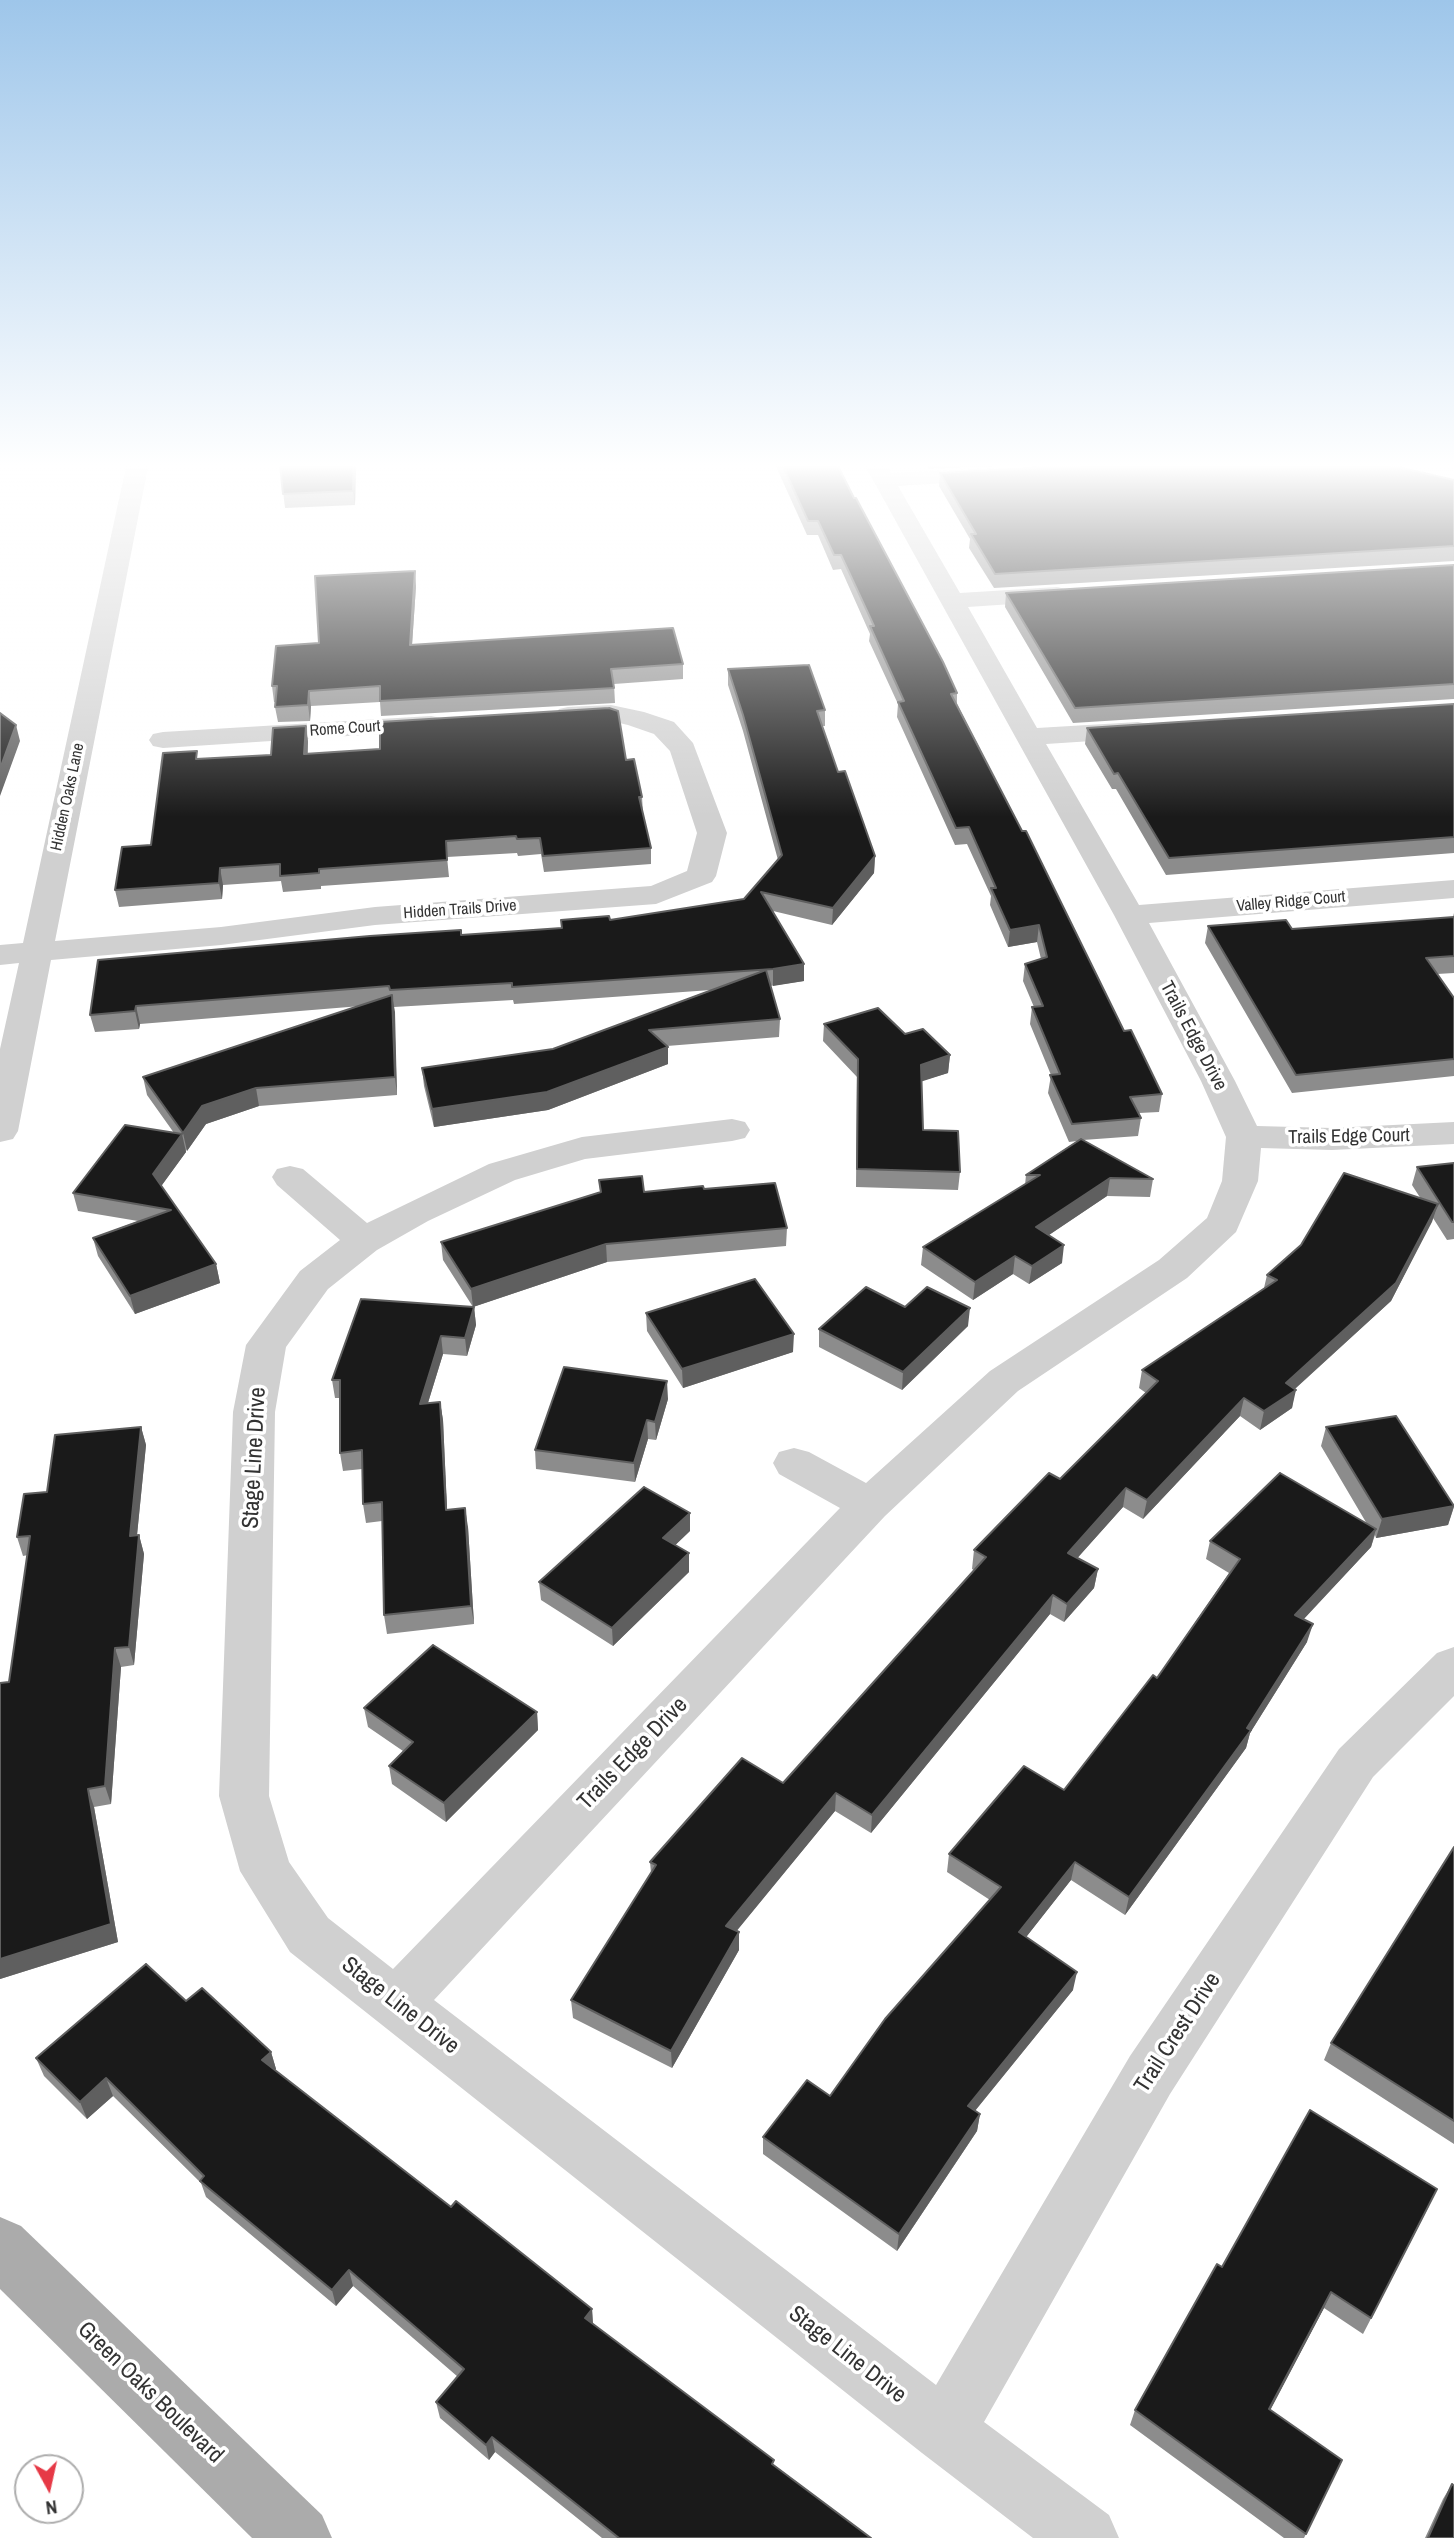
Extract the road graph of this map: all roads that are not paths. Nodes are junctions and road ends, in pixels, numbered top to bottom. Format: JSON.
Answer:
{"nodes":[{"id":1,"x":113,"y":580,"type":"edge"},
{"id":2,"x":942,"y":580,"type":"edge"},
{"id":3,"x":1079,"y":593,"type":"edge"},
{"id":4,"x":954,"y":601,"type":"junction"},
{"id":5,"x":543,"y":717,"type":"edge"},
{"id":6,"x":462,"y":722,"type":"edge"},
{"id":7,"x":1165,"y":728,"type":"edge"},
{"id":8,"x":1027,"y":737,"type":"junction"},
{"id":9,"x":163,"y":740,"type":"dead end"},
{"id":10,"x":1454,"y":889,"type":"edge"},
{"id":11,"x":1129,"y":915,"type":"junction"},
{"id":12,"x":35,"y":952,"type":"junction"},
{"id":13,"x":0,"y":955,"type":"edge"},
{"id":14,"x":732,"y":1130,"type":"dead end"},
{"id":15,"x":0,"y":1131,"type":"edge"},
{"id":16,"x":1454,"y":1133,"type":"edge"},
{"id":17,"x":1244,"y":1137,"type":"junction"},
{"id":18,"x":290,"y":1177,"type":"dead end"},
{"id":19,"x":364,"y":1241,"type":"junction"},
{"id":20,"x":793,"y":1463,"type":"dead end"},
{"id":21,"x":870,"y":1506,"type":"junction"},
{"id":22,"x":1454,"y":1666,"type":"edge"},
{"id":23,"x":397,"y":2002,"type":"junction"},
{"id":24,"x":0,"y":2247,"type":"edge"},
{"id":25,"x":944,"y":2431,"type":"junction"},
{"id":26,"x":299,"y":2538,"type":"edge"},
{"id":27,"x":1086,"y":2538,"type":"edge"}],
"edges":[{"from":1,"to":12,"type":"street","name":"Hidden Oaks Lane"},
{"from":2,"to":4,"type":"street","name":"Trails Edge Drive"},
{"from":3,"to":4,"type":"street"},
{"from":4,"to":8,"type":"street","name":"Trails Edge Drive"},
{"from":5,"to":12,"type":"street","name":"Hidden Trails Drive"},
{"from":6,"to":9,"type":"street","name":"Rome Court"},
{"from":7,"to":8,"type":"street"},
{"from":8,"to":11,"type":"street","name":"Trails Edge Drive"},
{"from":10,"to":11,"type":"street","name":"Valley Ridge Court"},
{"from":11,"to":17,"type":"street","name":"Trails Edge Drive"},
{"from":12,"to":13,"type":"street","name":"Hidden Trails Drive"},
{"from":12,"to":15,"type":"street","name":"Hidden Oaks Lane"},
{"from":14,"to":19,"type":"street","name":"Stage Line Drive"},
{"from":16,"to":17,"type":"street","name":"Trails Edge Court"},
{"from":17,"to":21,"type":"street","name":"Trails Edge Drive"},
{"from":18,"to":19,"type":"street"},
{"from":19,"to":23,"type":"street","name":"Stage Line Drive"},
{"from":20,"to":21,"type":"street"},
{"from":21,"to":23,"type":"street","name":"Trails Edge Drive"},
{"from":22,"to":25,"type":"street","name":"Trail Crest Drive"},
{"from":23,"to":25,"type":"street","name":"Stage Line Drive"},
{"from":24,"to":26,"type":"main road","name":"Green Oaks Boulevard"},
{"from":25,"to":27,"type":"street","name":"Stage Line Drive"}]}
